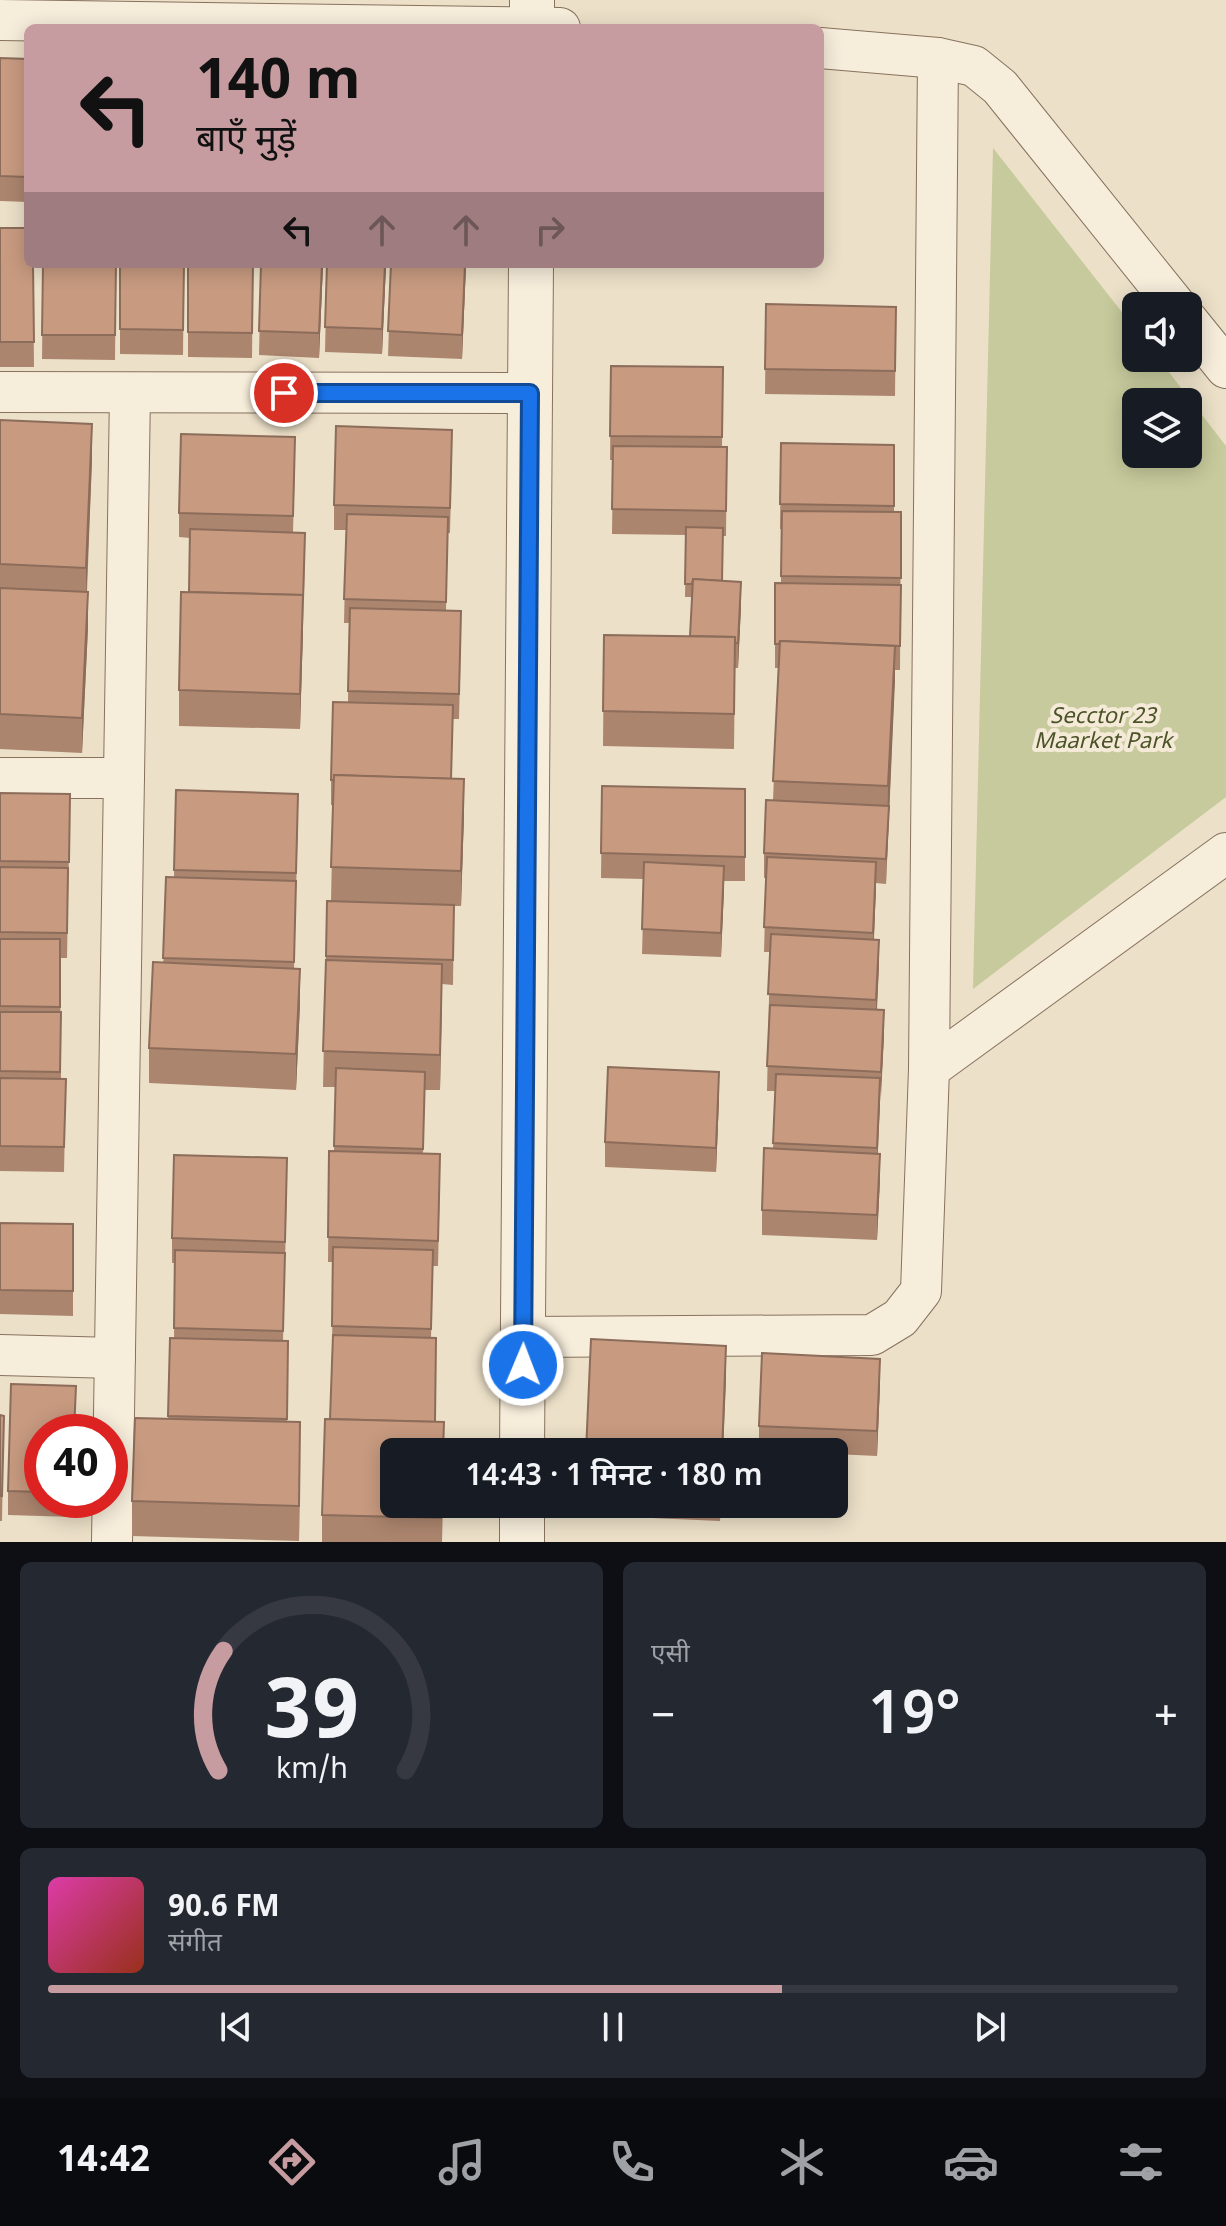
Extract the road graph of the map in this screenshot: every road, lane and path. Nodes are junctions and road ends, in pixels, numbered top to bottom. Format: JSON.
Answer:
{"nodes":[{"id":1,"x":0,"y":20,"type":"edge"},
{"id":2,"x":539,"y":20,"type":"edge"},
{"id":3,"x":824,"y":48,"type":"edge"},
{"id":4,"x":938,"y":58,"type":"junction"},
{"id":5,"x":531,"y":268,"type":"edge"},
{"id":6,"x":1165,"y":292,"type":"edge"},
{"id":7,"x":1202,"y":338,"type":"edge"},
{"id":8,"x":1226,"y":368,"type":"edge"},
{"id":9,"x":0,"y":392,"type":"edge"},
{"id":10,"x":130,"y":393,"type":"junction"},
{"id":11,"x":530,"y":393,"type":"junction"},
{"id":12,"x":0,"y":778,"type":"edge"},
{"id":13,"x":124,"y":778,"type":"junction"},
{"id":14,"x":1226,"y":853,"type":"edge"},
{"id":15,"x":929,"y":1069,"type":"junction"},
{"id":16,"x":524,"y":1337,"type":"junction"},
{"id":17,"x":0,"y":1355,"type":"edge"},
{"id":18,"x":115,"y":1358,"type":"junction"},
{"id":19,"x":522,"y":1438,"type":"edge"},
{"id":20,"x":522,"y":1518,"type":"edge"},
{"id":21,"x":112,"y":1542,"type":"edge"},
{"id":22,"x":522,"y":1542,"type":"edge"}],
"edges":[{"from":1,"to":2,"type":"street"},
{"from":3,"to":4,"type":"street"},
{"from":4,"to":6,"type":"street"},
{"from":4,"to":15,"type":"street"},
{"from":5,"to":11,"type":"street"},
{"from":7,"to":8,"type":"street"},
{"from":9,"to":10,"type":"street"},
{"from":10,"to":11,"type":"street"},
{"from":10,"to":13,"type":"street"},
{"from":11,"to":16,"type":"street"},
{"from":12,"to":13,"type":"street"},
{"from":13,"to":18,"type":"street"},
{"from":14,"to":15,"type":"street"},
{"from":15,"to":16,"type":"street"},
{"from":16,"to":19,"type":"street"},
{"from":17,"to":18,"type":"street"},
{"from":18,"to":21,"type":"street"},
{"from":20,"to":22,"type":"street"}]}
